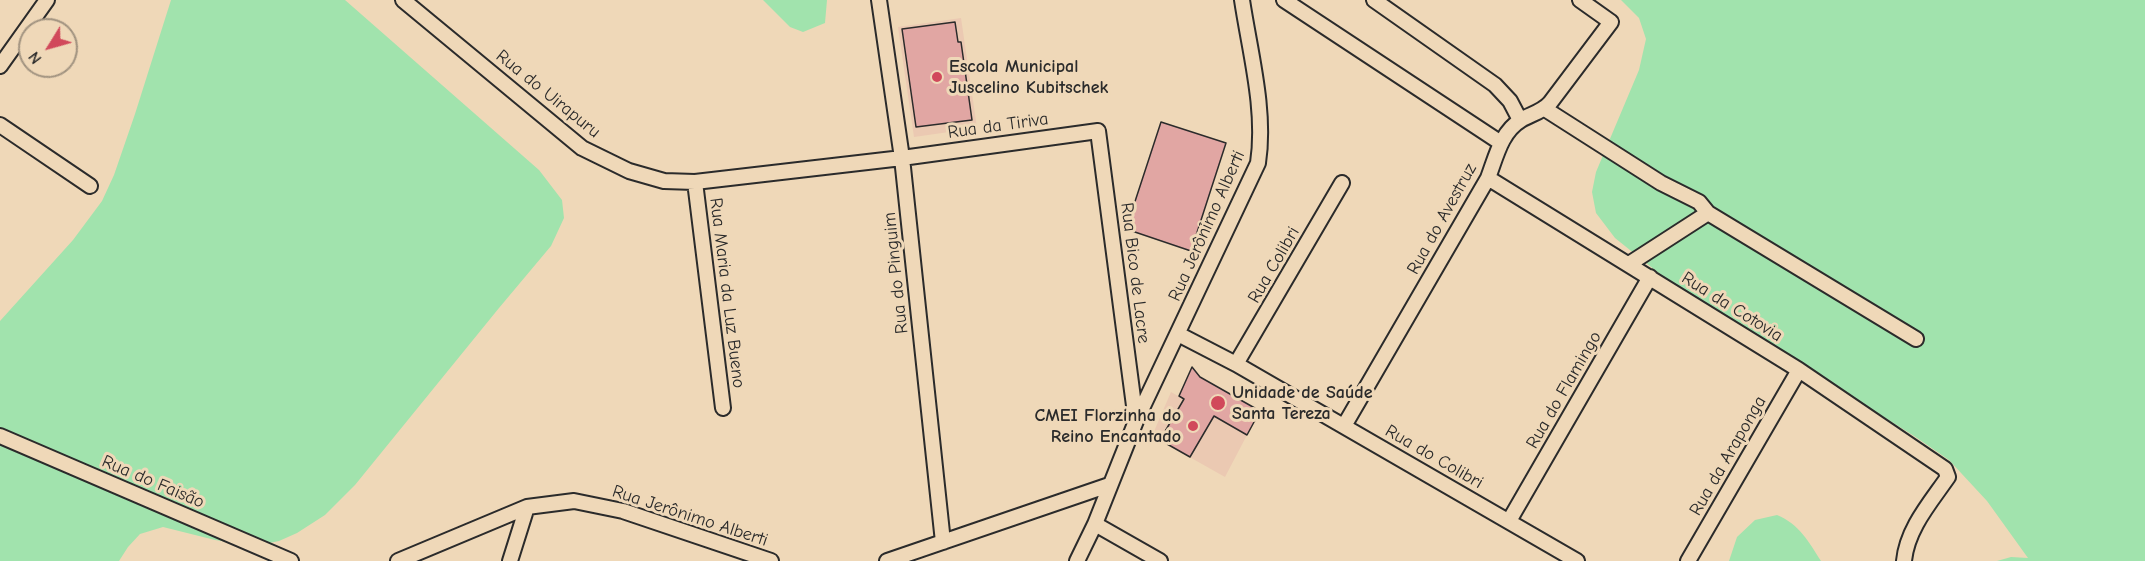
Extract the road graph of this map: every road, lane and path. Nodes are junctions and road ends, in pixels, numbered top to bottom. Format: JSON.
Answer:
{"nodes":[{"id":1,"x":47,"y":0,"type":"edge"},
{"id":2,"x":404,"y":0,"type":"edge"},
{"id":3,"x":879,"y":0,"type":"edge"},
{"id":4,"x":1242,"y":0,"type":"edge"},
{"id":5,"x":1284,"y":0,"type":"edge"},
{"id":6,"x":1374,"y":0,"type":"edge"},
{"id":7,"x":1580,"y":0,"type":"edge"},
{"id":8,"x":0,"y":66,"type":"edge"},
{"id":9,"x":1545,"y":109,"type":"junction"},
{"id":10,"x":1521,"y":120,"type":"junction"},
{"id":11,"x":0,"y":125,"type":"edge"},
{"id":12,"x":1098,"y":130,"type":"joint"},
{"id":13,"x":1500,"y":143,"type":"junction"},
{"id":14,"x":902,"y":158,"type":"junction"},
{"id":15,"x":1488,"y":178,"type":"junction"},
{"id":16,"x":695,"y":182,"type":"junction"},
{"id":17,"x":1342,"y":183,"type":"dead end"},
{"id":18,"x":90,"y":186,"type":"dead end"},
{"id":19,"x":1708,"y":213,"type":"junction"},
{"id":20,"x":1629,"y":264,"type":"junction"},
{"id":21,"x":1650,"y":277,"type":"junction"},
{"id":22,"x":1178,"y":334,"type":"junction"},
{"id":23,"x":1916,"y":339,"type":"dead end"},
{"id":24,"x":1236,"y":364,"type":"junction"},
{"id":25,"x":1799,"y":370,"type":"junction"},
{"id":26,"x":723,"y":408,"type":"dead end"},
{"id":27,"x":1136,"y":421,"type":"junction"},
{"id":28,"x":1344,"y":426,"type":"junction"},
{"id":29,"x":0,"y":436,"type":"edge"},
{"id":30,"x":1109,"y":485,"type":"junction"},
{"id":31,"x":527,"y":507,"type":"junction"},
{"id":32,"x":1509,"y":521,"type":"junction"},
{"id":33,"x":1095,"y":524,"type":"junction"},
{"id":34,"x":943,"y":542,"type":"junction"},
{"id":35,"x":1572,"y":560,"type":"edge"},
{"id":36,"x":291,"y":561,"type":"edge"},
{"id":37,"x":398,"y":561,"type":"edge"},
{"id":38,"x":510,"y":561,"type":"edge"},
{"id":39,"x":771,"y":561,"type":"edge"},
{"id":40,"x":887,"y":561,"type":"edge"},
{"id":41,"x":1077,"y":561,"type":"edge"},
{"id":42,"x":1160,"y":561,"type":"edge"},
{"id":43,"x":1688,"y":561,"type":"edge"},
{"id":44,"x":1904,"y":561,"type":"edge"}],
"edges":[{"from":1,"to":8,"type":"street"},
{"from":2,"to":16,"type":"street","name":"Rua do Uirapuru"},
{"from":3,"to":14,"type":"street","name":"Rua do Pinguim"},
{"from":4,"to":22,"type":"street","name":"Rua Jerônimo Alberti"},
{"from":5,"to":13,"type":"street"},
{"from":6,"to":10,"type":"street"},
{"from":7,"to":9,"type":"street","name":"Rua do Avestruz"},
{"from":9,"to":10,"type":"street","name":"Rua do Avestruz"},
{"from":9,"to":19,"type":"street"},
{"from":10,"to":13,"type":"street","name":"Rua do Avestruz"},
{"from":11,"to":18,"type":"street"},
{"from":12,"to":14,"type":"street","name":"Rua da Tiriva"},
{"from":12,"to":27,"type":"street","name":"Rua Bico de Lacre"},
{"from":13,"to":15,"type":"street","name":"Rua do Avestruz"},
{"from":14,"to":16,"type":"street","name":"Rua do Uirapuru"},
{"from":14,"to":34,"type":"street","name":"Rua do Pinguim"},
{"from":15,"to":20,"type":"street","name":"Rua da Cotovia"},
{"from":15,"to":28,"type":"street","name":"Rua do Avestruz"},
{"from":16,"to":26,"type":"street","name":"Rua Maria da Luz Bueno"},
{"from":17,"to":24,"type":"street","name":"Rua Colibri"},
{"from":19,"to":20,"type":"street"},
{"from":19,"to":23,"type":"street"},
{"from":20,"to":21,"type":"street","name":"Rua da Cotovia"},
{"from":21,"to":25,"type":"street","name":"Rua da Cotovia"},
{"from":21,"to":32,"type":"street","name":"Rua do Flamingo"},
{"from":22,"to":24,"type":"street","name":"Rua do Colibri"},
{"from":22,"to":27,"type":"street","name":"Rua Jerônimo Alberti"},
{"from":24,"to":28,"type":"street","name":"Rua do Colibri"},
{"from":25,"to":43,"type":"street","name":"Rua da Araponga"},
{"from":25,"to":44,"type":"street","name":"Rua da Cotovia"},
{"from":27,"to":30,"type":"street","name":"Rua Jerônimo Alberti"},
{"from":28,"to":32,"type":"street","name":"Rua do Colibri"},
{"from":29,"to":36,"type":"street","name":"Rua do Faisão"},
{"from":30,"to":33,"type":"street","name":"Rua Jerônimo Alberti"},
{"from":30,"to":34,"type":"street"},
{"from":31,"to":37,"type":"street"},
{"from":31,"to":38,"type":"street"},
{"from":31,"to":39,"type":"street","name":"Rua Jerônimo Alberti"},
{"from":32,"to":35,"type":"street","name":"Rua do Colibri"},
{"from":33,"to":41,"type":"street","name":"Rua Jerônimo Alberti"},
{"from":33,"to":42,"type":"street"},
{"from":34,"to":40,"type":"street"}]}
